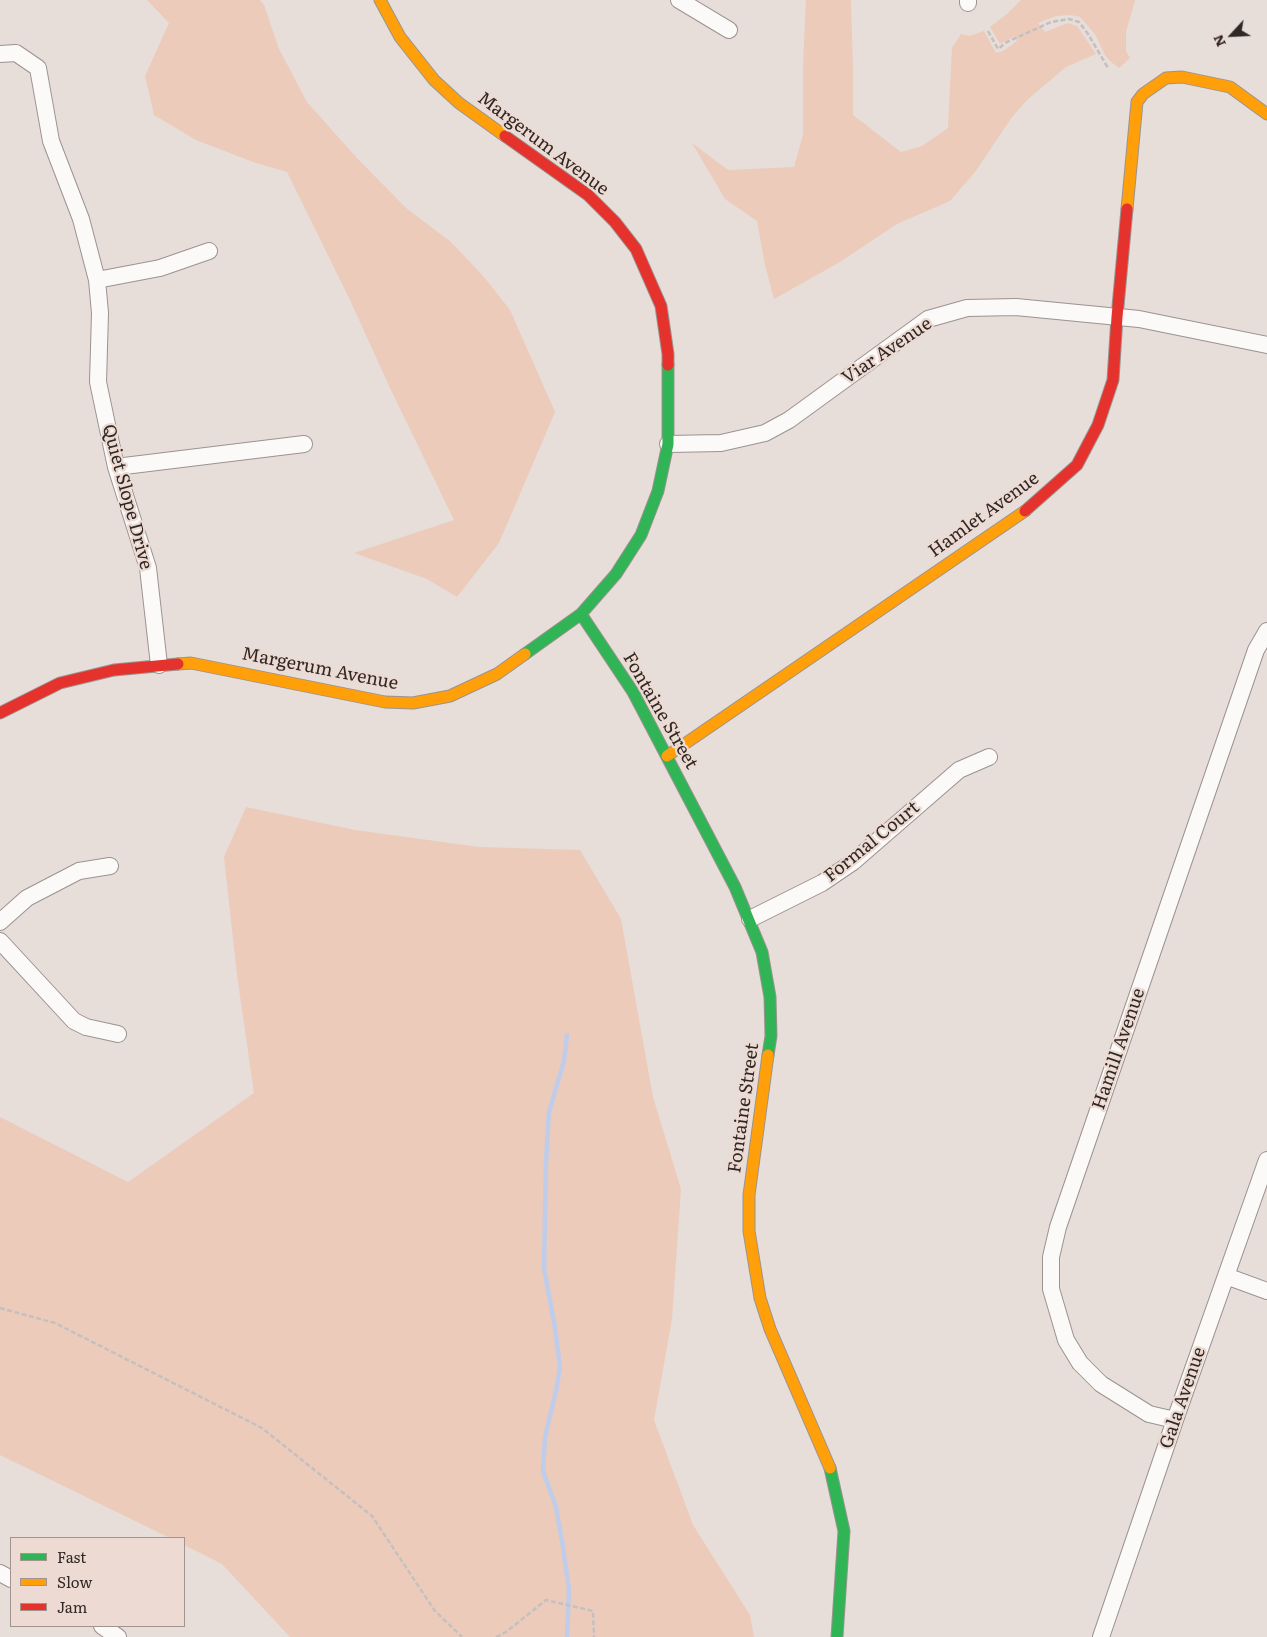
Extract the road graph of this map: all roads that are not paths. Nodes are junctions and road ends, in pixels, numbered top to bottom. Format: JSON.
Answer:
{"nodes":[{"id":1,"x":380,"y":0,"type":"edge"},
{"id":2,"x":679,"y":0,"type":"edge"},
{"id":3,"x":729,"y":30,"type":"dead end"},
{"id":4,"x":0,"y":54,"type":"edge"},
{"id":5,"x":1267,"y":114,"type":"edge"},
{"id":6,"x":209,"y":251,"type":"dead end"},
{"id":7,"x":97,"y":280,"type":"junction"},
{"id":8,"x":1117,"y":316,"type":"junction"},
{"id":9,"x":1267,"y":346,"type":"edge"},
{"id":10,"x":304,"y":444,"type":"dead end"},
{"id":11,"x":668,"y":444,"type":"junction"},
{"id":12,"x":116,"y":467,"type":"junction"},
{"id":13,"x":581,"y":614,"type":"junction"},
{"id":14,"x":1267,"y":630,"type":"edge"},
{"id":15,"x":159,"y":665,"type":"junction"},
{"id":16,"x":0,"y":712,"type":"edge"},
{"id":17,"x":667,"y":756,"type":"junction"},
{"id":18,"x":990,"y":757,"type":"dead end"},
{"id":19,"x":110,"y":866,"type":"dead end"},
{"id":20,"x":750,"y":919,"type":"junction"},
{"id":21,"x":0,"y":922,"type":"edge"},
{"id":22,"x":0,"y":941,"type":"edge"},
{"id":23,"x":118,"y":1034,"type":"dead end"},
{"id":24,"x":1267,"y":1160,"type":"edge"},
{"id":25,"x":1226,"y":1276,"type":"junction"},
{"id":26,"x":1267,"y":1291,"type":"edge"},
{"id":27,"x":1175,"y":1420,"type":"junction"},
{"id":28,"x":103,"y":1627,"type":"edge"},
{"id":29,"x":118,"y":1637,"type":"edge"},
{"id":30,"x":837,"y":1637,"type":"edge"},
{"id":31,"x":1101,"y":1637,"type":"edge"}],
"edges":[{"from":1,"to":11,"type":"street","name":"Margerum Avenue"},
{"from":2,"to":3,"type":"street"},
{"from":4,"to":7,"type":"street","name":"Quiet Slope Drive"},
{"from":5,"to":8,"type":"street","name":"Hamlet Avenue"},
{"from":6,"to":7,"type":"street"},
{"from":7,"to":12,"type":"street","name":"Quiet Slope Drive"},
{"from":8,"to":9,"type":"street","name":"Viar Avenue"},
{"from":8,"to":11,"type":"street","name":"Viar Avenue"},
{"from":8,"to":17,"type":"street","name":"Hamlet Avenue"},
{"from":10,"to":12,"type":"street"},
{"from":11,"to":13,"type":"street","name":"Margerum Avenue"},
{"from":12,"to":15,"type":"street","name":"Quiet Slope Drive"},
{"from":13,"to":15,"type":"street","name":"Margerum Avenue"},
{"from":13,"to":17,"type":"street","name":"Fontaine Street"},
{"from":14,"to":27,"type":"street","name":"Hamill Avenue"},
{"from":15,"to":16,"type":"street","name":"Margerum Avenue"},
{"from":17,"to":20,"type":"street","name":"Fontaine Street"},
{"from":18,"to":20,"type":"street","name":"Formal Court"},
{"from":19,"to":21,"type":"street"},
{"from":20,"to":30,"type":"street","name":"Fontaine Street"},
{"from":22,"to":23,"type":"street"},
{"from":24,"to":25,"type":"street","name":"Gala Avenue"},
{"from":25,"to":26,"type":"street"},
{"from":25,"to":27,"type":"street","name":"Gala Avenue"},
{"from":27,"to":31,"type":"street","name":"Gala Avenue"},
{"from":28,"to":29,"type":"street"}]}
